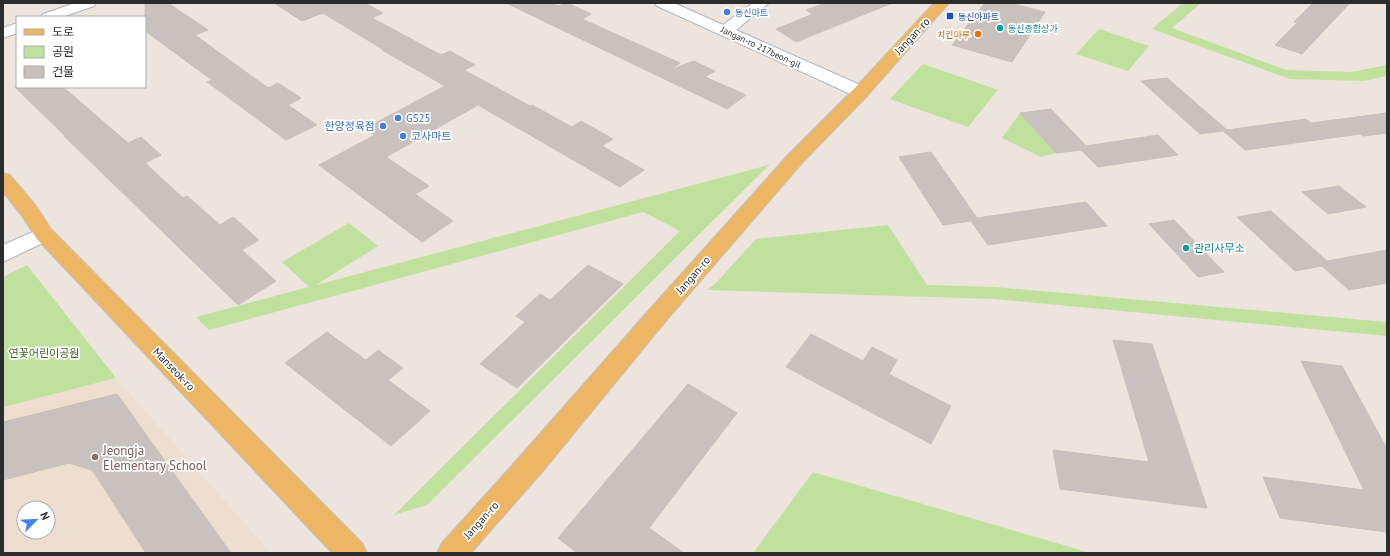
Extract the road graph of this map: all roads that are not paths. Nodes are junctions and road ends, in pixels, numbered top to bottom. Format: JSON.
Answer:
{"nodes":[{"id":1,"x":89,"y":3,"type":"edge"},
{"id":2,"x":662,"y":3,"type":"edge"},
{"id":3,"x":762,"y":3,"type":"edge"},
{"id":4,"x":942,"y":3,"type":"edge"},
{"id":5,"x":51,"y":16,"type":"edge"},
{"id":6,"x":16,"y":28,"type":"edge"},
{"id":7,"x":726,"y":30,"type":"junction"},
{"id":8,"x":3,"y":33,"type":"edge"},
{"id":9,"x":861,"y":92,"type":"junction"},
{"id":10,"x":3,"y":179,"type":"edge"},
{"id":11,"x":44,"y":234,"type":"junction"},
{"id":12,"x":3,"y":254,"type":"edge"},
{"id":13,"x":352,"y":553,"type":"edge"},
{"id":14,"x":452,"y":553,"type":"edge"}],
"edges":[{"from":1,"to":5,"type":"street"},
{"from":2,"to":7,"type":"street","name":"Jangan-ro 217beon-gil"},
{"from":3,"to":7,"type":"street"},
{"from":4,"to":9,"type":"main road","name":"Jangan-ro"},
{"from":6,"to":8,"type":"street"},
{"from":7,"to":9,"type":"street","name":"Jangan-ro 217beon-gil"},
{"from":9,"to":14,"type":"main road","name":"Jangan-ro"},
{"from":10,"to":11,"type":"main road","name":"Manseok-ro"},
{"from":11,"to":12,"type":"street"},
{"from":11,"to":13,"type":"main road","name":"Manseok-ro"}]}
